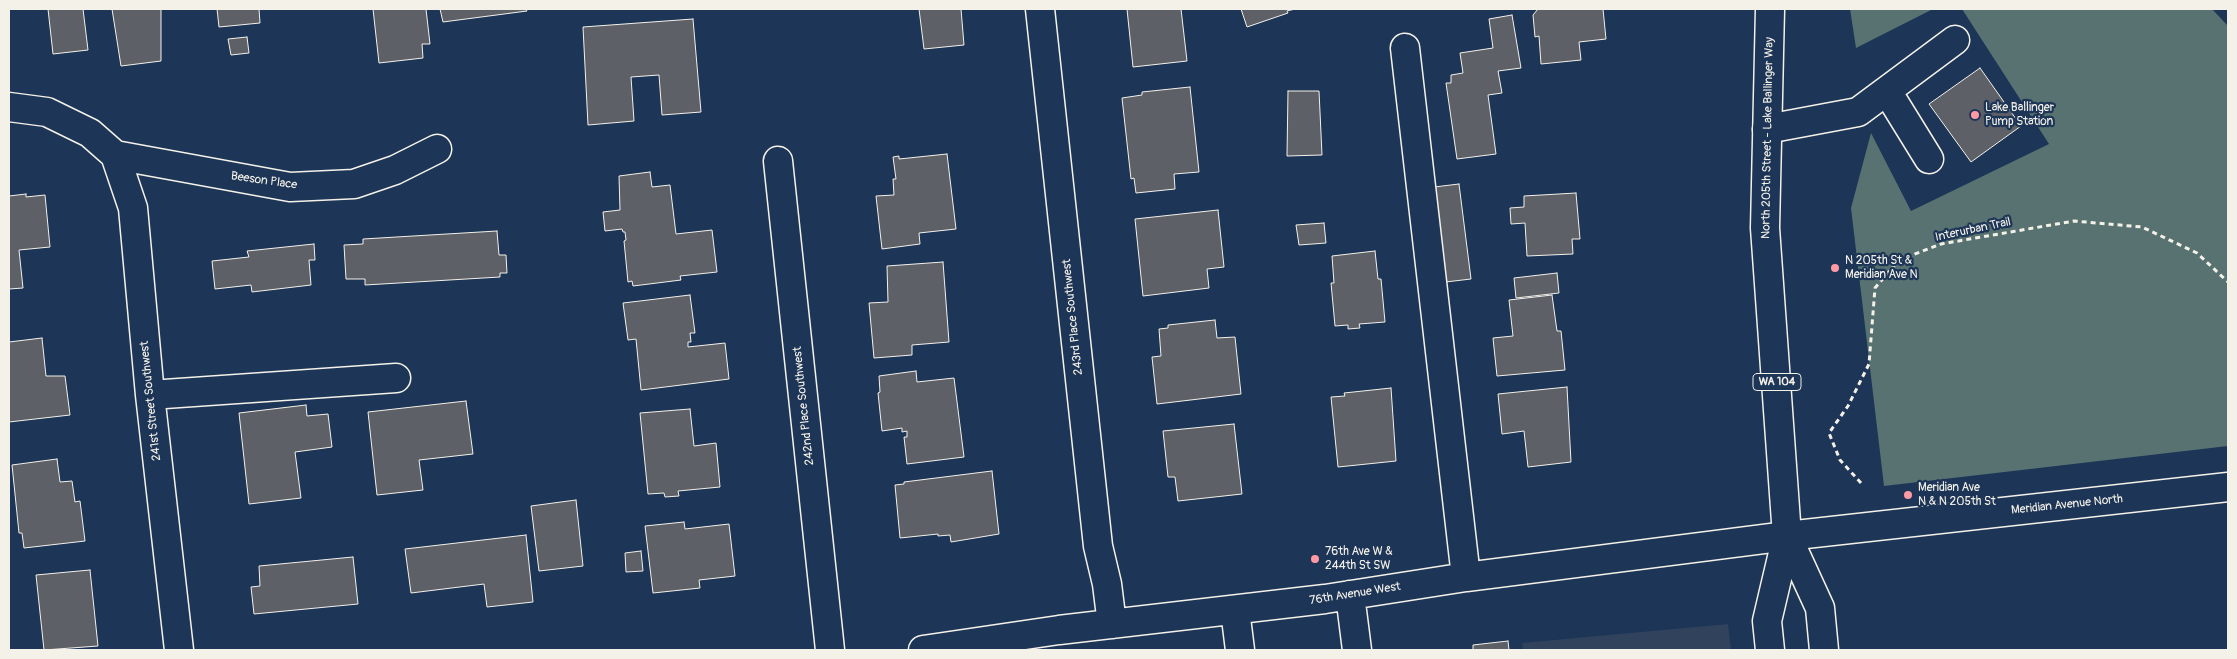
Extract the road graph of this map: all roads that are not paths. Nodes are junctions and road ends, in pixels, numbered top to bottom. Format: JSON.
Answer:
{"nodes":[{"id":1,"x":1040,"y":9,"type":"edge"},
{"id":2,"x":1770,"y":9,"type":"edge"},
{"id":3,"x":1956,"y":40,"type":"dead end"},
{"id":4,"x":1405,"y":48,"type":"dead end"},
{"id":5,"x":1887,"y":91,"type":"junction"},
{"id":6,"x":9,"y":108,"type":"edge"},
{"id":7,"x":1768,"y":129,"type":"junction"},
{"id":8,"x":437,"y":149,"type":"dead end"},
{"id":9,"x":115,"y":155,"type":"junction"},
{"id":10,"x":1929,"y":159,"type":"dead end"},
{"id":11,"x":778,"y":161,"type":"dead end"},
{"id":12,"x":396,"y":378,"type":"dead end"},
{"id":13,"x":150,"y":394,"type":"junction"},
{"id":14,"x":2228,"y":487,"type":"edge"},
{"id":15,"x":1787,"y":536,"type":"junction"},
{"id":16,"x":1466,"y":577,"type":"junction"},
{"id":17,"x":1350,"y":595,"type":"junction"},
{"id":18,"x":1234,"y":610,"type":"junction"},
{"id":19,"x":1112,"y":624,"type":"junction"},
{"id":20,"x":969,"y":647,"type":"edge"},
{"id":21,"x":179,"y":650,"type":"edge"},
{"id":22,"x":830,"y":650,"type":"edge"},
{"id":23,"x":923,"y":650,"type":"edge"},
{"id":24,"x":1240,"y":650,"type":"edge"},
{"id":25,"x":1357,"y":650,"type":"edge"},
{"id":26,"x":1770,"y":650,"type":"edge"},
{"id":27,"x":1824,"y":650,"type":"edge"}],
"edges":[{"from":1,"to":19,"type":"street","name":"243rd Place Southwest"},
{"from":2,"to":7,"type":"street","name":"North 205th Street - Lake Ballinger Way","number":"WA 104"},
{"from":3,"to":5,"type":"street"},
{"from":4,"to":16,"type":"street"},
{"from":5,"to":7,"type":"street"},
{"from":5,"to":10,"type":"street"},
{"from":6,"to":9,"type":"street"},
{"from":7,"to":15,"type":"street","name":"North 205th Street - Lake Ballinger Way","number":"WA 104"},
{"from":8,"to":9,"type":"street","name":"Beeson Place"},
{"from":9,"to":13,"type":"street","name":"241st Street Southwest"},
{"from":11,"to":22,"type":"street","name":"242nd Place Southwest"},
{"from":12,"to":13,"type":"street"},
{"from":13,"to":21,"type":"street","name":"241st Street Southwest"},
{"from":14,"to":15,"type":"street","name":"Meridian Avenue North"},
{"from":15,"to":16,"type":"street","name":"76th Avenue West"},
{"from":15,"to":26,"type":"street","name":"North 205th Street - Lake Ballinger Way","number":"WA 104"},
{"from":15,"to":27,"type":"street","name":"North 205th Street - Lake Ballinger Way","number":"WA 104"},
{"from":16,"to":17,"type":"street","name":"76th Avenue West"},
{"from":17,"to":18,"type":"street","name":"76th Avenue West"},
{"from":17,"to":25,"type":"street"},
{"from":18,"to":19,"type":"street","name":"76th Avenue West"},
{"from":18,"to":24,"type":"street"},
{"from":19,"to":20,"type":"street","name":"76th Avenue West"},
{"from":20,"to":23,"type":"street","name":"76th Avenue West"}]}
